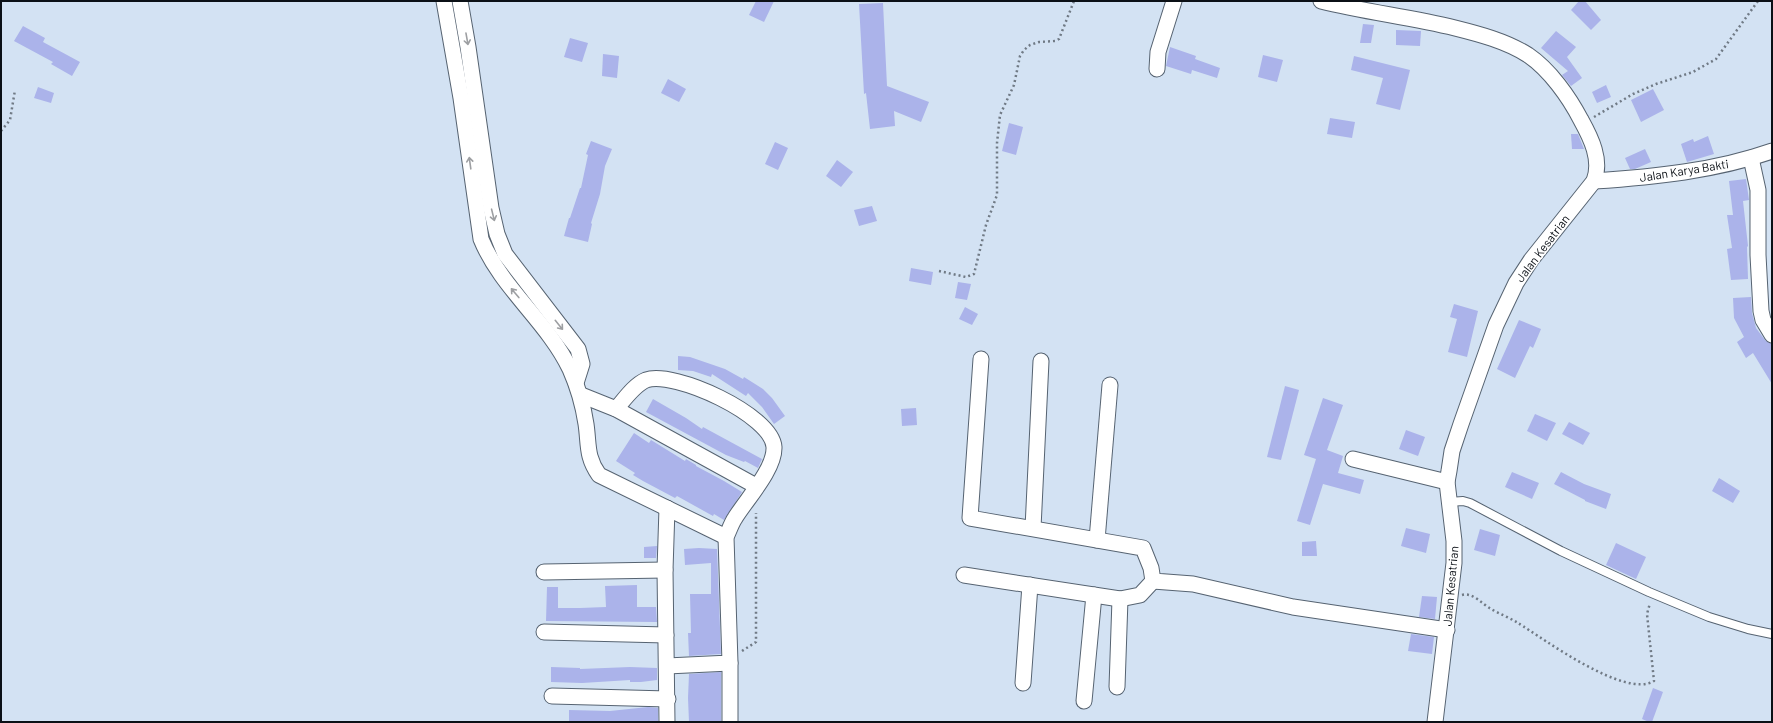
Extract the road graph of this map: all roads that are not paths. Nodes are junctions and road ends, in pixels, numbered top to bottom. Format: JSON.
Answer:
{"nodes":[{"id":1,"x":444,"y":1,"type":"edge"},
{"id":2,"x":460,"y":1,"type":"edge"},
{"id":3,"x":1174,"y":1,"type":"edge"},
{"id":4,"x":1321,"y":1,"type":"edge"},
{"id":5,"x":1157,"y":69,"type":"dead end"},
{"id":6,"x":1772,"y":150,"type":"edge"},
{"id":7,"x":1751,"y":158,"type":"junction"},
{"id":8,"x":1594,"y":181,"type":"junction"},
{"id":9,"x":1772,"y":336,"type":"edge"},
{"id":10,"x":981,"y":359,"type":"dead end"},
{"id":11,"x":1041,"y":361,"type":"dead end"},
{"id":12,"x":1110,"y":385,"type":"dead end"},
{"id":13,"x":579,"y":389,"type":"junction"},
{"id":14,"x":616,"y":409,"type":"junction"},
{"id":15,"x":1353,"y":459,"type":"dead end"},
{"id":16,"x":1447,"y":482,"type":"junction"},
{"id":17,"x":756,"y":486,"type":"junction"},
{"id":18,"x":1449,"y":502,"type":"junction"},
{"id":19,"x":668,"y":508,"type":"junction"},
{"id":20,"x":1033,"y":528,"type":"junction"},
{"id":21,"x":726,"y":537,"type":"junction"},
{"id":22,"x":1097,"y":540,"type":"junction"},
{"id":23,"x":665,"y":570,"type":"junction"},
{"id":24,"x":544,"y":572,"type":"dead end"},
{"id":25,"x":964,"y":575,"type":"dead end"},
{"id":26,"x":1153,"y":581,"type":"junction"},
{"id":27,"x":1030,"y":585,"type":"junction"},
{"id":28,"x":1094,"y":595,"type":"junction"},
{"id":29,"x":1120,"y":599,"type":"junction"},
{"id":30,"x":1447,"y":630,"type":"junction"},
{"id":31,"x":544,"y":632,"type":"dead end"},
{"id":32,"x":1772,"y":634,"type":"edge"},
{"id":33,"x":666,"y":635,"type":"junction"},
{"id":34,"x":730,"y":661,"type":"junction"},
{"id":35,"x":667,"y":666,"type":"junction"},
{"id":36,"x":1023,"y":683,"type":"dead end"},
{"id":37,"x":1117,"y":686,"type":"dead end"},
{"id":38,"x":552,"y":696,"type":"dead end"},
{"id":39,"x":668,"y":699,"type":"junction"},
{"id":40,"x":1084,"y":701,"type":"dead end"},
{"id":41,"x":667,"y":722,"type":"edge"},
{"id":42,"x":730,"y":722,"type":"edge"},
{"id":43,"x":1435,"y":722,"type":"edge"}],
"edges":[{"from":13,"to":1,"type":"street","one_way":true},
{"from":2,"to":13,"type":"street","one_way":true},
{"from":3,"to":5,"type":"street"},
{"from":4,"to":8,"type":"street"},
{"from":6,"to":7,"type":"street","name":"Jalan Karya Bakti"},
{"from":7,"to":8,"type":"street","name":"Jalan Karya Bakti"},
{"from":7,"to":9,"type":"street"},
{"from":8,"to":16,"type":"street","name":"Jalan Kesatrian"},
{"from":10,"to":20,"type":"street"},
{"from":11,"to":20,"type":"street"},
{"from":12,"to":22,"type":"street"},
{"from":13,"to":14,"type":"street"},
{"from":13,"to":19,"type":"street"},
{"from":14,"to":17,"type":"street"},
{"from":14,"to":17,"type":"street"},
{"from":15,"to":16,"type":"street"},
{"from":16,"to":18,"type":"street","name":"Jalan Kesatrian"},
{"from":17,"to":21,"type":"street"},
{"from":18,"to":30,"type":"street","name":"Jalan Kesatrian"},
{"from":18,"to":32,"type":"lane"},
{"from":19,"to":21,"type":"street"},
{"from":19,"to":23,"type":"street"},
{"from":20,"to":22,"type":"street"},
{"from":21,"to":34,"type":"street"},
{"from":22,"to":26,"type":"street"},
{"from":23,"to":24,"type":"street"},
{"from":23,"to":33,"type":"street"},
{"from":25,"to":27,"type":"street"},
{"from":26,"to":29,"type":"street"},
{"from":26,"to":30,"type":"street"},
{"from":27,"to":28,"type":"street"},
{"from":27,"to":36,"type":"street"},
{"from":28,"to":29,"type":"street"},
{"from":28,"to":40,"type":"street"},
{"from":29,"to":37,"type":"street"},
{"from":30,"to":43,"type":"street","name":"Jalan Kesatrian"},
{"from":31,"to":33,"type":"street"},
{"from":33,"to":35,"type":"street"},
{"from":34,"to":35,"type":"street"},
{"from":34,"to":42,"type":"street"},
{"from":35,"to":39,"type":"street"},
{"from":38,"to":39,"type":"street"},
{"from":39,"to":41,"type":"street"}]}
